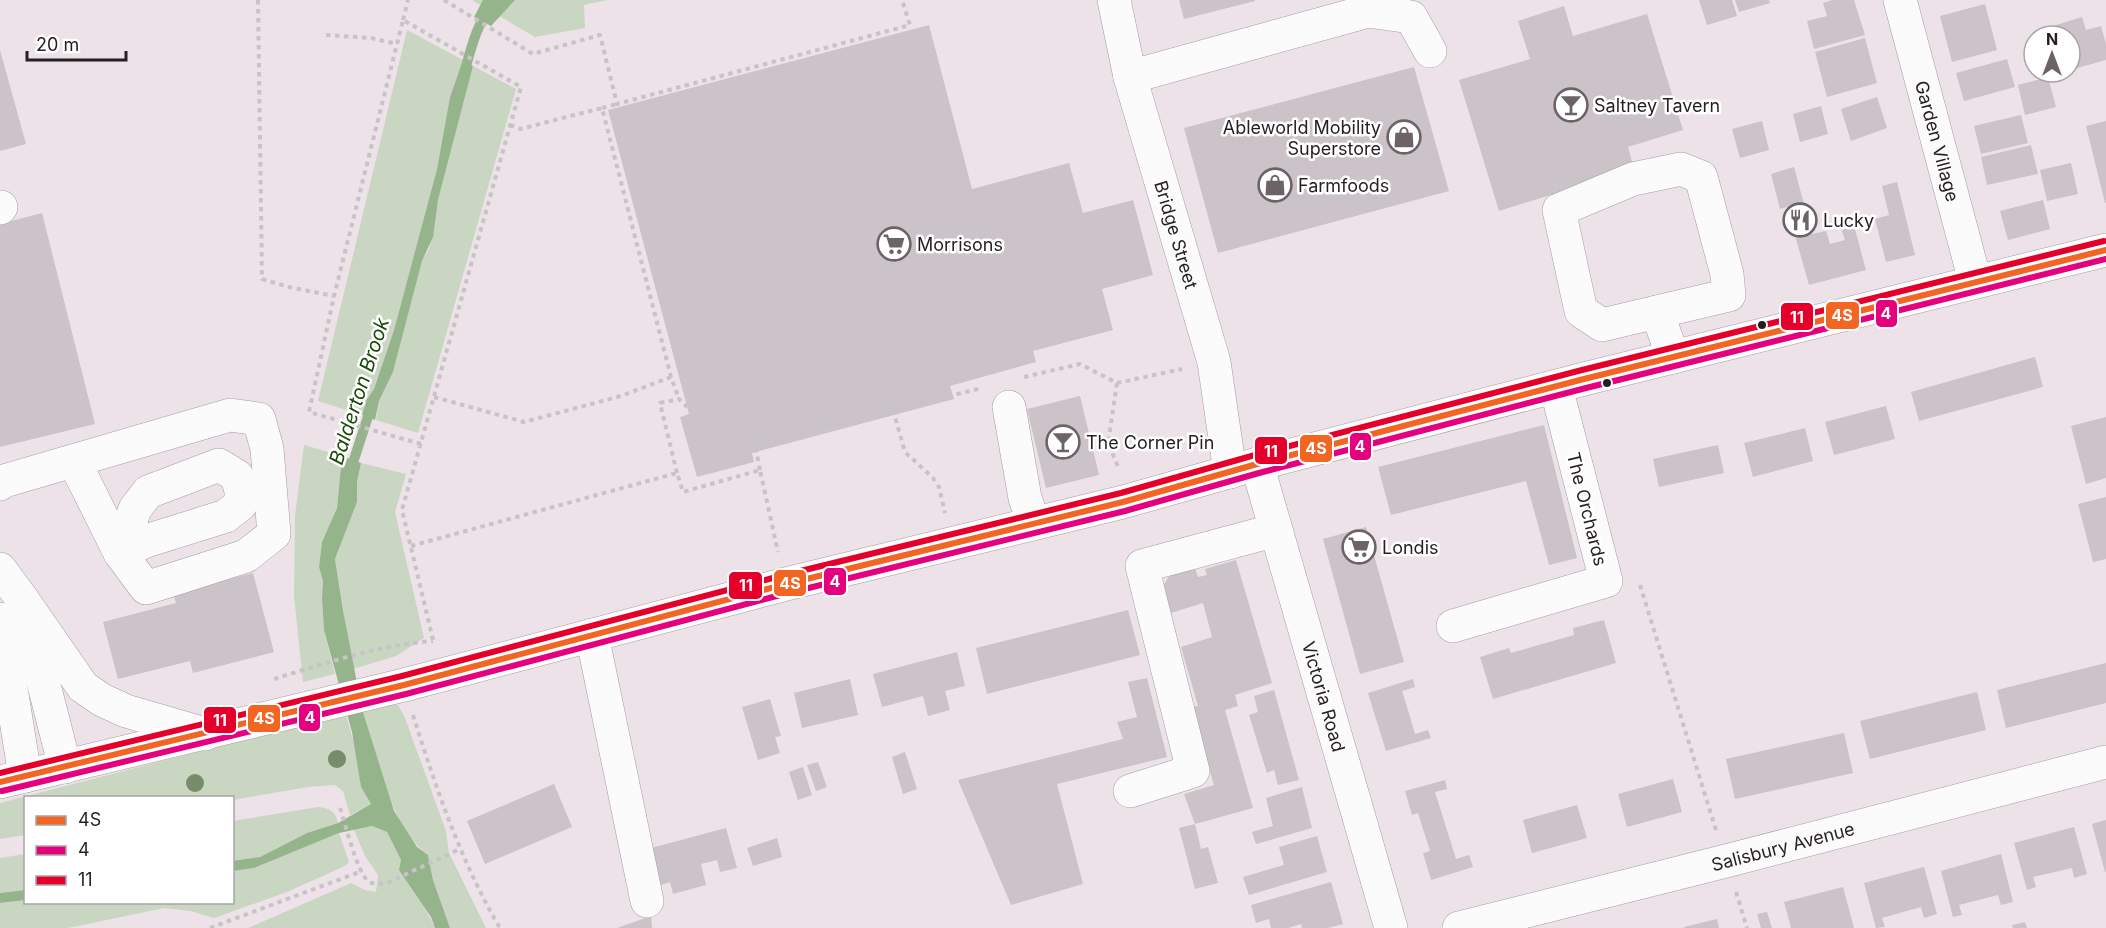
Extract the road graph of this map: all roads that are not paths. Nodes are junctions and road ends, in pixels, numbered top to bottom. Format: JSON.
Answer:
{"nodes":[{"id":1,"x":1114,"y":0,"type":"edge"},
{"id":2,"x":1900,"y":0,"type":"edge"},
{"id":3,"x":1430,"y":51,"type":"dead end"},
{"id":4,"x":1130,"y":77,"type":"junction"},
{"id":5,"x":2106,"y":250,"type":"edge"},
{"id":6,"x":1975,"y":281,"type":"junction"},
{"id":7,"x":1657,"y":312,"type":"junction"},
{"id":8,"x":1673,"y":357,"type":"junction"},
{"id":9,"x":1556,"y":387,"type":"junction"},
{"id":10,"x":1006,"y":390,"type":"road end"},
{"id":11,"x":74,"y":461,"type":"junction"},
{"id":12,"x":1243,"y":468,"type":"junction"},
{"id":13,"x":0,"y":484,"type":"edge"},
{"id":14,"x":1034,"y":523,"type":"junction"},
{"id":15,"x":1276,"y":530,"type":"junction"},
{"id":16,"x":0,"y":569,"type":"edge"},
{"id":17,"x":11,"y":609,"type":"edge"},
{"id":18,"x":1453,"y":626,"type":"dead end"},
{"id":19,"x":592,"y":635,"type":"junction"},
{"id":20,"x":205,"y":734,"type":"junction"},
{"id":21,"x":2106,"y":762,"type":"edge"},
{"id":22,"x":65,"y":766,"type":"junction"},
{"id":23,"x":12,"y":779,"type":"edge"},
{"id":24,"x":1130,"y":791,"type":"dead end"},
{"id":25,"x":647,"y":901,"type":"dead end"},
{"id":26,"x":1391,"y":928,"type":"edge"},
{"id":27,"x":1459,"y":928,"type":"edge"}],
"edges":[{"from":1,"to":4,"type":"street","name":"Bridge Street"},
{"from":2,"to":6,"type":"street","name":"Garden Village"},
{"from":3,"to":4,"type":"street"},
{"from":4,"to":12,"type":"street","name":"Bridge Street"},
{"from":5,"to":6,"type":"street"},
{"from":6,"to":8,"type":"street"},
{"from":7,"to":7,"type":"street"},
{"from":7,"to":8,"type":"street"},
{"from":8,"to":9,"type":"street"},
{"from":9,"to":12,"type":"street"},
{"from":9,"to":18,"type":"street","name":"The Orchards"},
{"from":10,"to":14,"type":"street"},
{"from":11,"to":11,"type":"street"},
{"from":11,"to":13,"type":"street"},
{"from":12,"to":14,"type":"street"},
{"from":12,"to":15,"type":"street","name":"Victoria Road"},
{"from":14,"to":19,"type":"street"},
{"from":15,"to":24,"type":"street"},
{"from":15,"to":26,"type":"street","name":"Victoria Road"},
{"from":16,"to":17,"type":"street"},
{"from":17,"to":20,"type":"street"},
{"from":17,"to":22,"type":"street"},
{"from":17,"to":23,"type":"street"},
{"from":19,"to":20,"type":"street"},
{"from":19,"to":25,"type":"street"},
{"from":20,"to":22,"type":"street"},
{"from":21,"to":27,"type":"street","name":"Salisbury Avenue"},
{"from":22,"to":23,"type":"street"}]}
